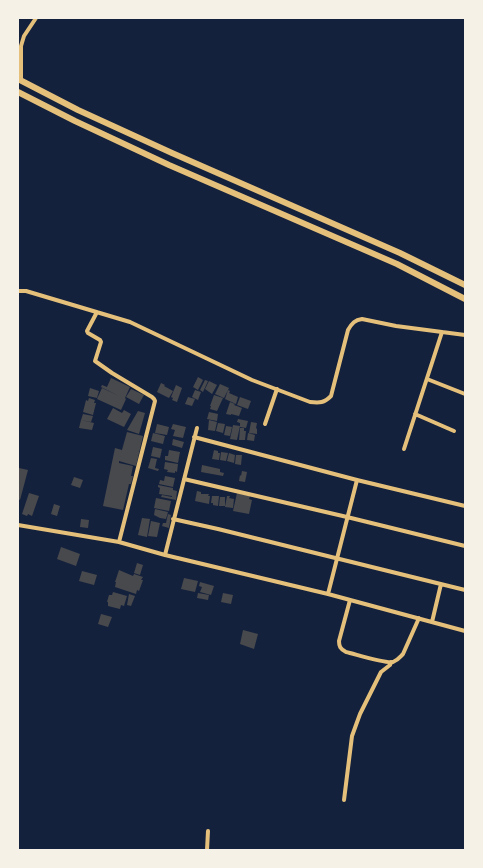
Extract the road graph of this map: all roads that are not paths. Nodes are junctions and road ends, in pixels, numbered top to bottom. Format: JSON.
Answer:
{"nodes":[{"id":1,"x":36,"y":18,"type":"edge"},
{"id":2,"x":19,"y":79,"type":"edge"},
{"id":3,"x":18,"y":92,"type":"edge"},
{"id":4,"x":465,"y":285,"type":"edge"},
{"id":5,"x":18,"y":291,"type":"edge"},
{"id":6,"x":465,"y":299,"type":"edge"},
{"id":7,"x":97,"y":312,"type":"junction"},
{"id":8,"x":442,"y":332,"type":"junction"},
{"id":9,"x":465,"y":336,"type":"edge"},
{"id":10,"x":427,"y":379,"type":"junction"},
{"id":11,"x":277,"y":389,"type":"junction"},
{"id":12,"x":465,"y":394,"type":"edge"},
{"id":13,"x":416,"y":414,"type":"junction"},
{"id":14,"x":265,"y":424,"type":"dead end"},
{"id":15,"x":197,"y":428,"type":"dead end"},
{"id":16,"x":454,"y":431,"type":"dead end"},
{"id":17,"x":194,"y":437,"type":"junction"},
{"id":18,"x":404,"y":449,"type":"dead end"},
{"id":19,"x":184,"y":479,"type":"junction"},
{"id":20,"x":357,"y":480,"type":"junction"},
{"id":21,"x":465,"y":506,"type":"edge"},
{"id":22,"x":347,"y":517,"type":"junction"},
{"id":23,"x":174,"y":519,"type":"junction"},
{"id":24,"x":18,"y":525,"type":"edge"},
{"id":25,"x":119,"y":542,"type":"junction"},
{"id":26,"x":465,"y":546,"type":"edge"},
{"id":27,"x":165,"y":555,"type":"junction"},
{"id":28,"x":337,"y":558,"type":"junction"},
{"id":29,"x":441,"y":584,"type":"junction"},
{"id":30,"x":465,"y":590,"type":"edge"},
{"id":31,"x":328,"y":594,"type":"junction"},
{"id":32,"x":350,"y":600,"type":"junction"},
{"id":33,"x":419,"y":618,"type":"junction"},
{"id":34,"x":432,"y":622,"type":"junction"},
{"id":35,"x":465,"y":631,"type":"edge"},
{"id":36,"x":391,"y":662,"type":"junction"},
{"id":37,"x":344,"y":800,"type":"dead end"},
{"id":38,"x":208,"y":831,"type":"dead end"},
{"id":39,"x":207,"y":850,"type":"edge"}],
"edges":[{"from":1,"to":2,"type":"street"},
{"from":2,"to":4,"type":"main road"},
{"from":3,"to":6,"type":"main road"},
{"from":5,"to":7,"type":"street"},
{"from":7,"to":11,"type":"street"},
{"from":7,"to":25,"type":"street"},
{"from":8,"to":9,"type":"street"},
{"from":8,"to":10,"type":"street"},
{"from":8,"to":11,"type":"street"},
{"from":10,"to":12,"type":"street"},
{"from":10,"to":13,"type":"street"},
{"from":11,"to":14,"type":"street"},
{"from":13,"to":16,"type":"street"},
{"from":13,"to":18,"type":"street"},
{"from":15,"to":17,"type":"street"},
{"from":17,"to":19,"type":"street"},
{"from":17,"to":20,"type":"street"},
{"from":19,"to":22,"type":"street"},
{"from":19,"to":23,"type":"street"},
{"from":20,"to":21,"type":"street"},
{"from":20,"to":22,"type":"street"},
{"from":22,"to":26,"type":"street"},
{"from":22,"to":28,"type":"street"},
{"from":23,"to":27,"type":"street"},
{"from":23,"to":28,"type":"street"},
{"from":24,"to":25,"type":"street"},
{"from":25,"to":27,"type":"street"},
{"from":27,"to":31,"type":"street"},
{"from":28,"to":29,"type":"street"},
{"from":28,"to":31,"type":"street"},
{"from":29,"to":30,"type":"street"},
{"from":29,"to":34,"type":"street"},
{"from":31,"to":32,"type":"street"},
{"from":32,"to":33,"type":"street"},
{"from":32,"to":36,"type":"street"},
{"from":33,"to":34,"type":"street"},
{"from":33,"to":36,"type":"street"},
{"from":34,"to":35,"type":"street"},
{"from":36,"to":37,"type":"street"},
{"from":38,"to":39,"type":"street"}]}
